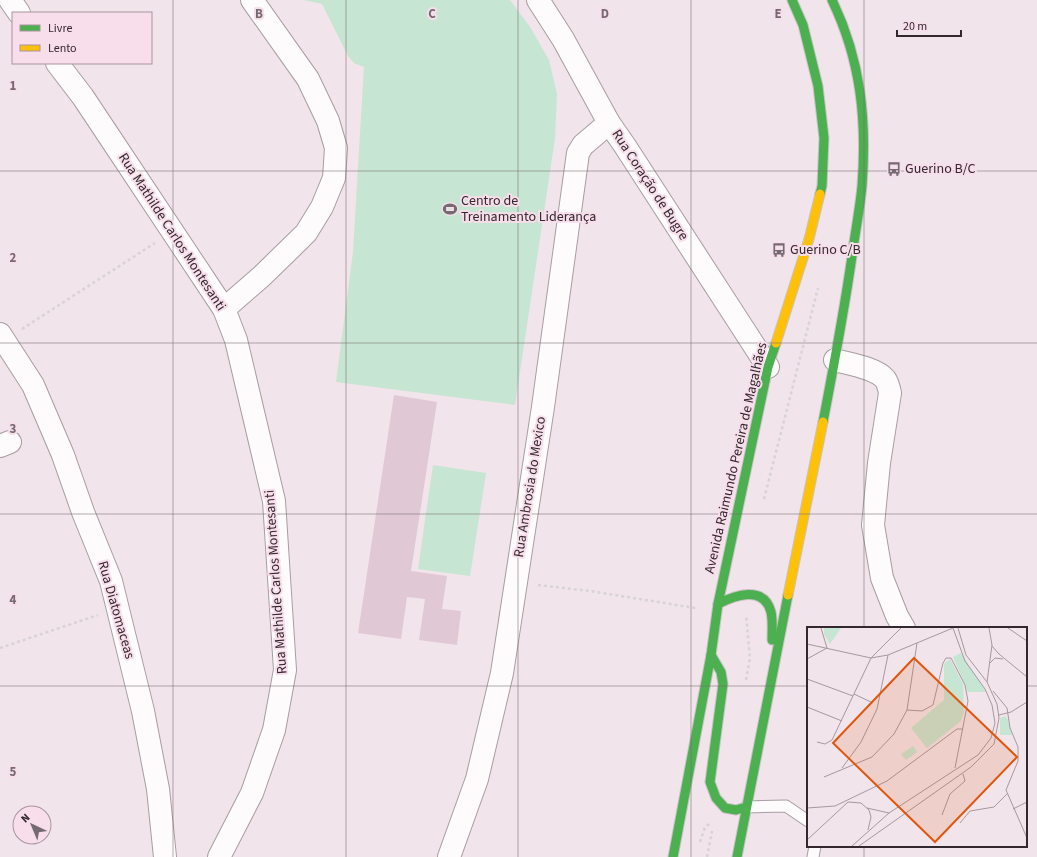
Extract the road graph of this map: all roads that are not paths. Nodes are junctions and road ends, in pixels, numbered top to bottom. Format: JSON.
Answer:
{"nodes":[{"id":1,"x":10,"y":0,"type":"edge"},
{"id":2,"x":252,"y":0,"type":"edge"},
{"id":3,"x":538,"y":0,"type":"edge"},
{"id":4,"x":792,"y":0,"type":"edge"},
{"id":5,"x":832,"y":0,"type":"edge"},
{"id":6,"x":18,"y":12,"type":"edge"},
{"id":7,"x":58,"y":64,"type":"edge"},
{"id":8,"x":609,"y":123,"type":"junction"},
{"id":9,"x":224,"y":309,"type":"junction"},
{"id":10,"x":0,"y":334,"type":"edge"},
{"id":11,"x":835,"y":360,"type":"junction"},
{"id":12,"x":768,"y":367,"type":"junction"},
{"id":13,"x":717,"y":608,"type":"junction"},
{"id":14,"x":903,"y":627,"type":"edge"},
{"id":15,"x":711,"y":655,"type":"junction"},
{"id":16,"x":769,"y":693,"type":"junction"},
{"id":17,"x":746,"y":807,"type":"junction"},
{"id":18,"x":807,"y":820,"type":"edge"},
{"id":19,"x":816,"y":847,"type":"edge"},
{"id":20,"x":165,"y":857,"type":"edge"},
{"id":21,"x":219,"y":857,"type":"edge"},
{"id":22,"x":449,"y":857,"type":"edge"},
{"id":23,"x":673,"y":857,"type":"edge"},
{"id":24,"x":737,"y":857,"type":"edge"},
{"id":25,"x":813,"y":857,"type":"edge"}],
"edges":[{"from":1,"to":6,"type":"street"},
{"from":2,"to":9,"type":"street"},
{"from":3,"to":8,"type":"street","name":"Rua Coração de Bugre"},
{"from":4,"to":12,"type":"main road","name":"Avenida Raimundo Pereira de Magalhães"},
{"from":5,"to":11,"type":"main road"},
{"from":7,"to":9,"type":"street","name":"Rua Mathilde Carlos Montesanti"},
{"from":8,"to":12,"type":"street","name":"Rua Coração de Bugre"},
{"from":8,"to":22,"type":"street","name":"Rua Ambrosia do Mexico"},
{"from":9,"to":21,"type":"street","name":"Rua Mathilde Carlos Montesanti"},
{"from":10,"to":20,"type":"street","name":"Rua Diatomaceas"},
{"from":11,"to":14,"type":"street"},
{"from":11,"to":16,"type":"main road"},
{"from":12,"to":13,"type":"main road","name":"Avenida Raimundo Pereira de Magalhães"},
{"from":13,"to":15,"type":"main road","name":"Avenida Raimundo Pereira de Magalhães"},
{"from":13,"to":16,"type":"main road"},
{"from":15,"to":17,"type":"main road"},
{"from":15,"to":23,"type":"main road","name":"Avenida Raimundo Pereira de Magalhães"},
{"from":16,"to":17,"type":"main road"},
{"from":17,"to":18,"type":"lane"},
{"from":17,"to":24,"type":"main road"},
{"from":19,"to":25,"type":"lane"}]}
